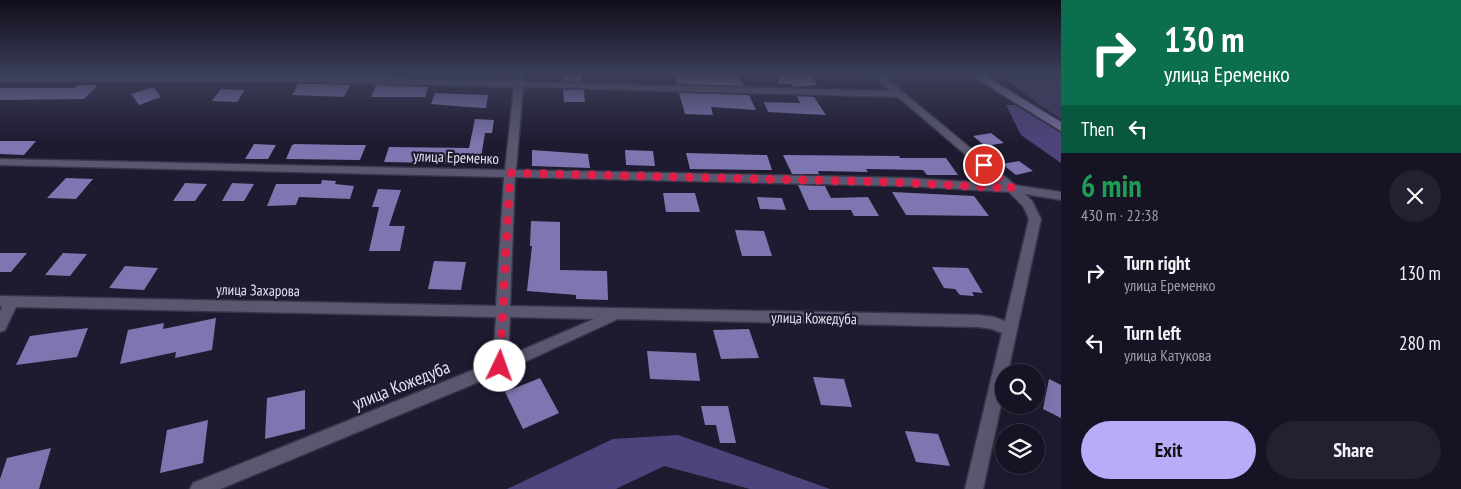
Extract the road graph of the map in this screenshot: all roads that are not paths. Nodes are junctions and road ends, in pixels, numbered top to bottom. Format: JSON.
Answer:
{"nodes":[{"id":1,"x":518,"y":98,"type":"edge"},
{"id":2,"x":905,"y":98,"type":"edge"},
{"id":3,"x":1013,"y":98,"type":"edge"},
{"id":4,"x":1061,"y":127,"type":"edge"},
{"id":5,"x":0,"y":162,"type":"edge"},
{"id":6,"x":510,"y":173,"type":"junction"},
{"id":7,"x":1012,"y":188,"type":"junction"},
{"id":8,"x":1061,"y":196,"type":"edge"},
{"id":9,"x":6,"y":301,"type":"edge"},
{"id":10,"x":503,"y":312,"type":"junction"},
{"id":11,"x":616,"y":314,"type":"junction"},
{"id":12,"x":0,"y":326,"type":"edge"},
{"id":13,"x":1010,"y":330,"type":"junction"},
{"id":14,"x":500,"y":366,"type":"junction"},
{"id":15,"x":199,"y":489,"type":"edge"},
{"id":16,"x":974,"y":489,"type":"edge"}],
"edges":[{"from":1,"to":6,"type":"street"},
{"from":2,"to":7,"type":"street"},
{"from":3,"to":4,"type":"main road"},
{"from":5,"to":6,"type":"street","name":"улица Еременко"},
{"from":6,"to":7,"type":"street","name":"улица Еременко"},
{"from":6,"to":10,"type":"street"},
{"from":7,"to":8,"type":"street","name":"улица Еременко"},
{"from":7,"to":13,"type":"street"},
{"from":9,"to":10,"type":"street","name":"улица Захарова"},
{"from":9,"to":12,"type":"street","name":"улица Захарова"},
{"from":10,"to":11,"type":"street","name":"улица Кожедуба"},
{"from":10,"to":14,"type":"street"},
{"from":11,"to":13,"type":"street","name":"улица Кожедуба"},
{"from":11,"to":14,"type":"street","name":"улица Кожедуба"},
{"from":13,"to":16,"type":"street"},
{"from":14,"to":15,"type":"street","name":"улица Кожедуба"}]}
